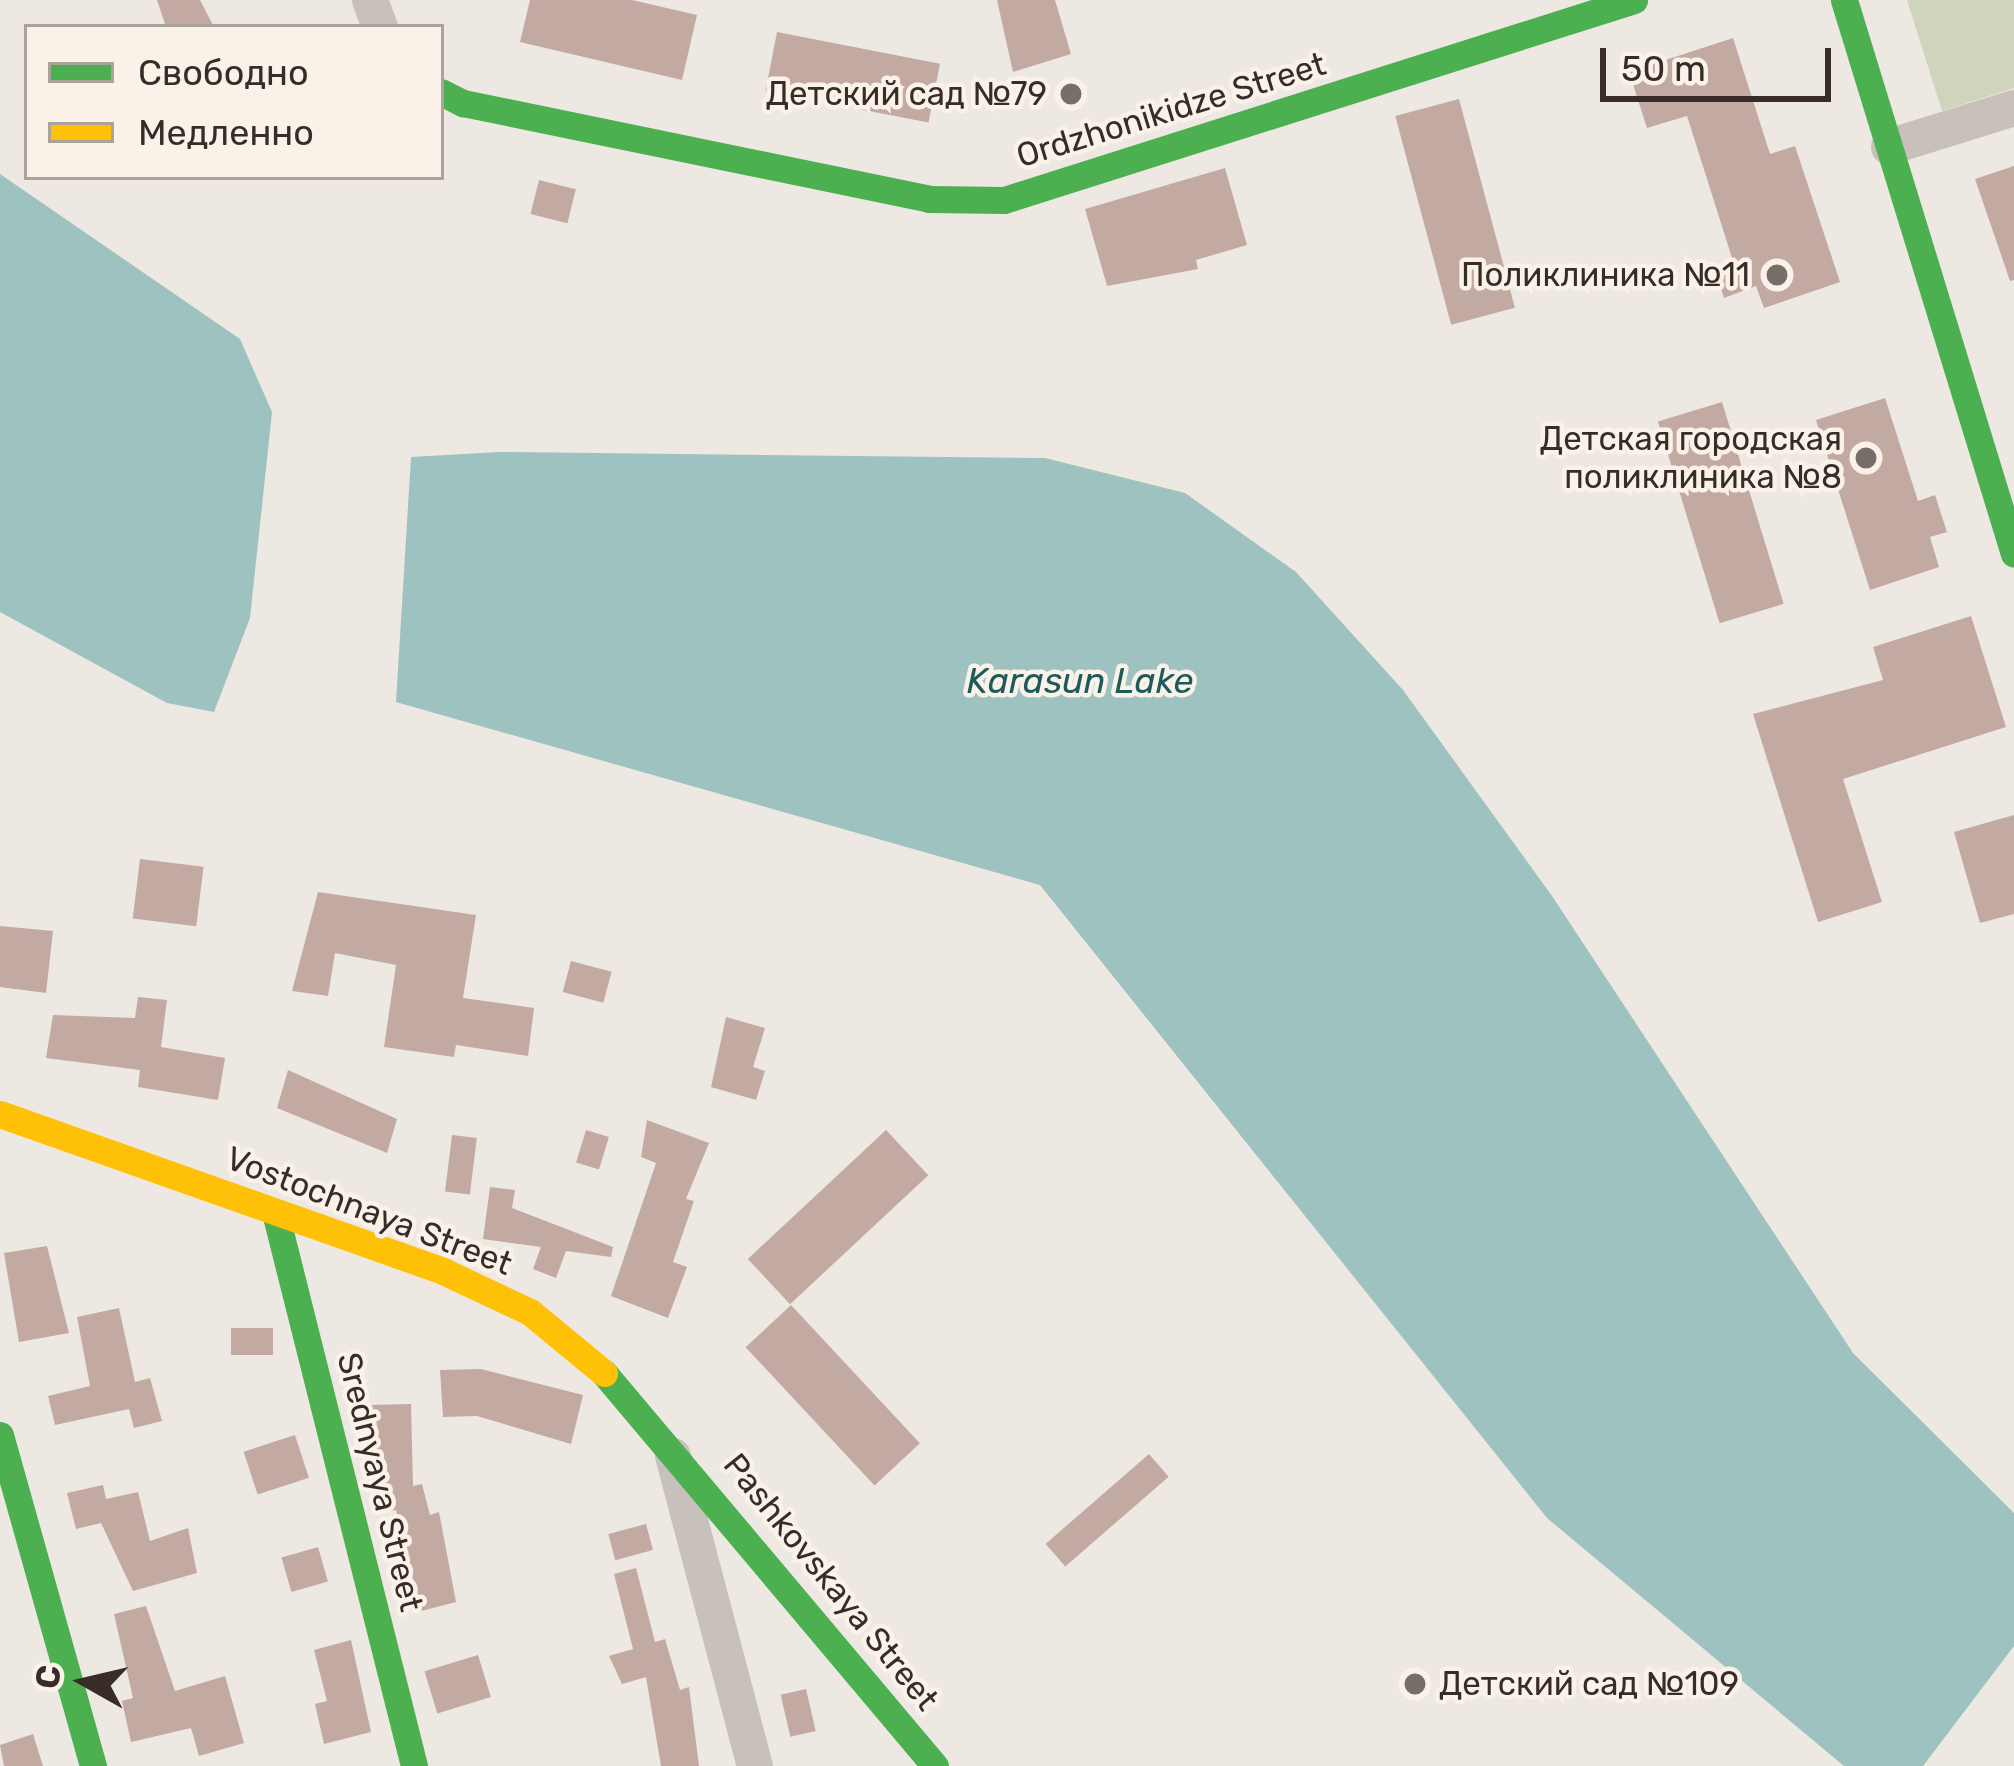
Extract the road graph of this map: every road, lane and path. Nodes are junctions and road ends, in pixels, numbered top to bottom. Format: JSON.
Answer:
{"nodes":[{"id":1,"x":1634,"y":0,"type":"edge"},
{"id":2,"x":1844,"y":0,"type":"edge"},
{"id":3,"x":444,"y":94,"type":"edge"},
{"id":4,"x":2014,"y":108,"type":"edge"},
{"id":5,"x":1889,"y":147,"type":"junction"},
{"id":6,"x":2014,"y":554,"type":"edge"},
{"id":7,"x":0,"y":1114,"type":"edge"},
{"id":8,"x":276,"y":1216,"type":"junction"},
{"id":9,"x":0,"y":1435,"type":"edge"},
{"id":10,"x":670,"y":1444,"type":"junction"},
{"id":11,"x":93,"y":1766,"type":"edge"},
{"id":12,"x":414,"y":1766,"type":"edge"},
{"id":13,"x":755,"y":1766,"type":"edge"},
{"id":14,"x":935,"y":1766,"type":"edge"}],
"edges":[{"from":1,"to":3,"type":"street","name":"Ordzhonikidze Street"},
{"from":2,"to":5,"type":"street"},
{"from":4,"to":5,"type":"street"},
{"from":5,"to":6,"type":"street"},
{"from":7,"to":8,"type":"street","name":"Vostochnaya Street"},
{"from":8,"to":10,"type":"street","name":"Vostochnaya Street"},
{"from":8,"to":12,"type":"street","name":"Srednyaya Street"},
{"from":9,"to":11,"type":"street"},
{"from":10,"to":13,"type":"street"},
{"from":10,"to":14,"type":"street","name":"Pashkovskaya Street"}]}
